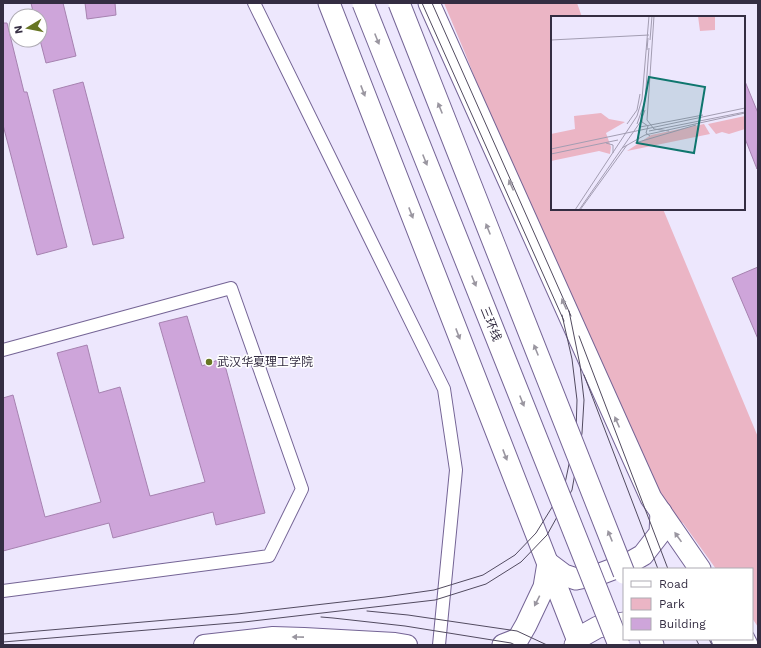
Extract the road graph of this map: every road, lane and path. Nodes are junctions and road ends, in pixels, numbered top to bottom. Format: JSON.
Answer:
{"nodes":[{"id":1,"x":254,"y":3,"type":"edge"},
{"id":2,"x":329,"y":3,"type":"edge"},
{"id":3,"x":363,"y":3,"type":"edge"},
{"id":4,"x":399,"y":3,"type":"edge"},
{"id":5,"x":429,"y":3,"type":"edge"},
{"id":6,"x":3,"y":350,"type":"edge"},
{"id":7,"x":661,"y":512,"type":"junction"},
{"id":8,"x":548,"y":564,"type":"junction"},
{"id":9,"x":699,"y":568,"type":"edge"},
{"id":10,"x":623,"y":569,"type":"edge"},
{"id":11,"x":3,"y":591,"type":"edge"},
{"id":12,"x":623,"y":623,"type":"edge"},
{"id":13,"x":576,"y":643,"type":"edge"},
{"id":14,"x":204,"y":645,"type":"edge"},
{"id":15,"x":407,"y":645,"type":"edge"},
{"id":16,"x":438,"y":645,"type":"edge"},
{"id":17,"x":503,"y":645,"type":"edge"},
{"id":18,"x":619,"y":645,"type":"edge"}],
"edges":[{"from":1,"to":16,"type":"street"},
{"from":2,"to":8,"type":"highway","one_way":true},
{"from":3,"to":18,"type":"highway","name":"三环线","one_way":true,"bridge":true},
{"from":10,"to":4,"type":"highway","one_way":true,"bridge":true},
{"from":7,"to":5,"type":"highway","one_way":true},
{"from":6,"to":11,"type":"street"},
{"from":7,"to":8,"type":"highway"},
{"from":9,"to":7,"type":"highway","one_way":true},
{"from":8,"to":13,"type":"highway"},
{"from":8,"to":17,"type":"highway","one_way":true},
{"from":12,"to":13,"type":"highway"},
{"from":15,"to":14,"type":"main road","one_way":true}]}
